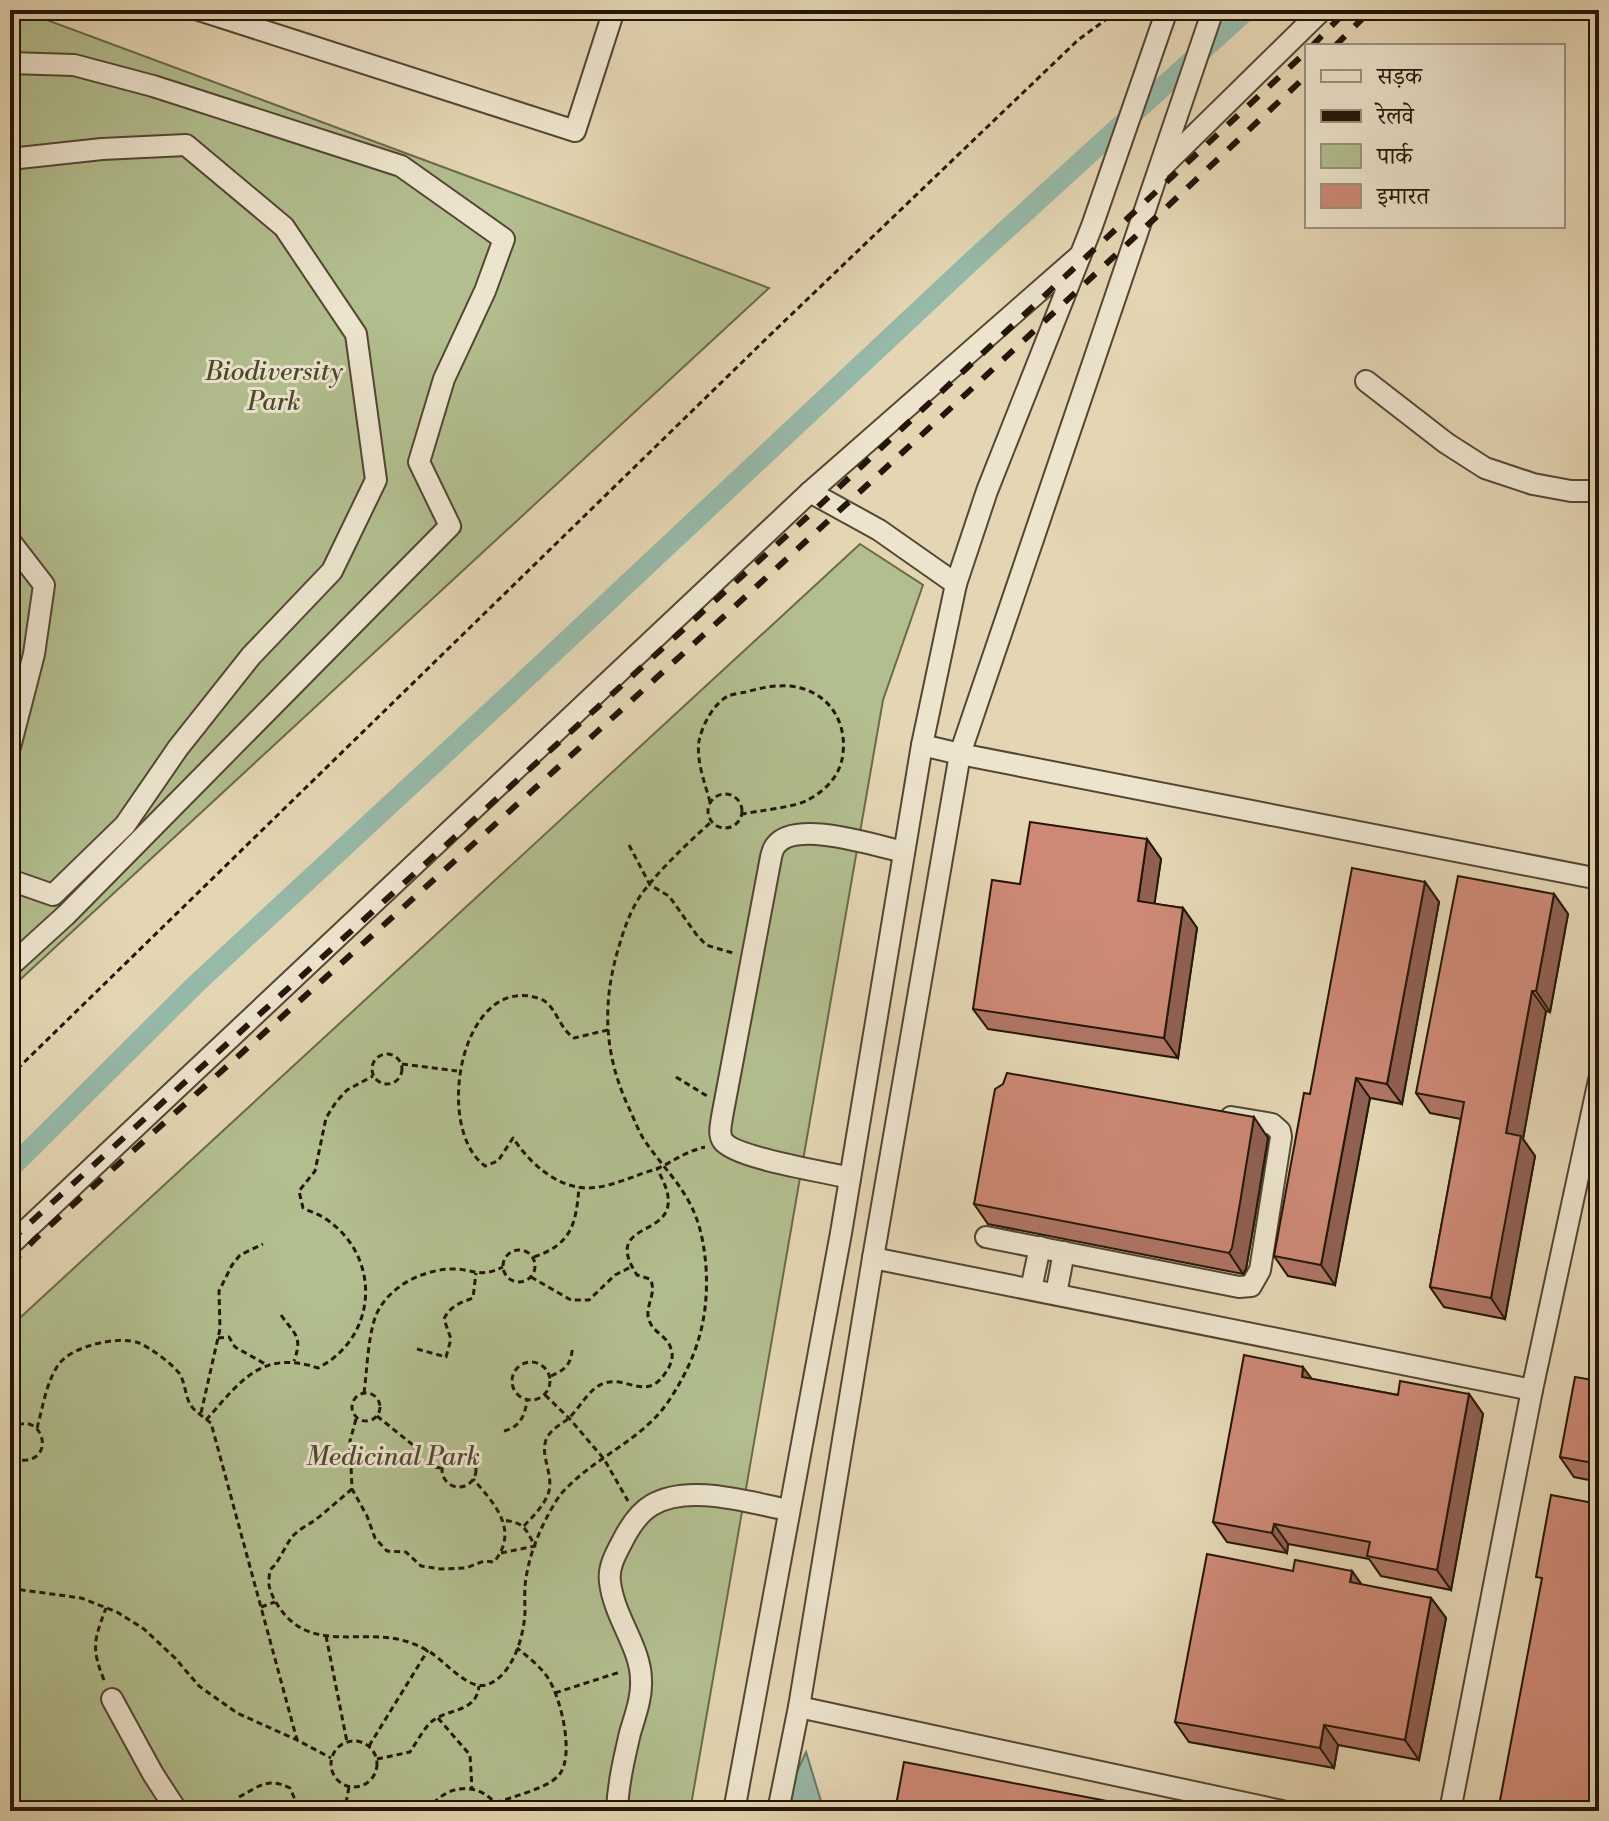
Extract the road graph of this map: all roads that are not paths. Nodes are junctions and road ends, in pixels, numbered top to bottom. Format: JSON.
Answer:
{"nodes":[{"id":1,"x":199,"y":10,"type":"edge"},
{"id":2,"x":614,"y":10,"type":"edge"},
{"id":3,"x":1167,"y":10,"type":"edge"},
{"id":4,"x":1213,"y":10,"type":"edge"},
{"id":5,"x":1322,"y":10,"type":"edge"},
{"id":6,"x":10,"y":63,"type":"edge"},
{"id":7,"x":10,"y":156,"type":"edge"},
{"id":8,"x":1162,"y":161,"type":"junction"},
{"id":9,"x":1080,"y":255,"type":"junction"},
{"id":10,"x":1366,"y":381,"type":"dead end"},
{"id":11,"x":1599,"y":491,"type":"edge"},
{"id":12,"x":810,"y":492,"type":"junction"},
{"id":13,"x":10,"y":541,"type":"edge"},
{"id":14,"x":956,"y":584,"type":"junction"},
{"id":15,"x":922,"y":745,"type":"junction"},
{"id":16,"x":10,"y":747,"type":"edge"},
{"id":17,"x":960,"y":754,"type":"junction"},
{"id":18,"x":904,"y":852,"type":"junction"},
{"id":19,"x":1599,"y":879,"type":"edge"},
{"id":20,"x":10,"y":880,"type":"edge"},
{"id":21,"x":10,"y":966,"type":"edge"},
{"id":22,"x":1599,"y":1080,"type":"edge"},
{"id":23,"x":1215,"y":1114,"type":"edge"},
{"id":24,"x":850,"y":1178,"type":"junction"},
{"id":25,"x":986,"y":1237,"type":"dead end"},
{"id":26,"x":10,"y":1245,"type":"edge"},
{"id":27,"x":1040,"y":1247,"type":"junction"},
{"id":28,"x":1064,"y":1252,"type":"junction"},
{"id":29,"x":873,"y":1258,"type":"junction"},
{"id":30,"x":1031,"y":1289,"type":"junction"},
{"id":31,"x":1056,"y":1294,"type":"junction"},
{"id":32,"x":1532,"y":1390,"type":"junction"},
{"id":33,"x":789,"y":1510,"type":"junction"},
{"id":34,"x":112,"y":1699,"type":"road end"},
{"id":35,"x":799,"y":1707,"type":"junction"},
{"id":36,"x":177,"y":1811,"type":"edge"},
{"id":37,"x":617,"y":1811,"type":"edge"},
{"id":38,"x":734,"y":1811,"type":"edge"},
{"id":39,"x":778,"y":1811,"type":"edge"},
{"id":40,"x":1282,"y":1811,"type":"edge"},
{"id":41,"x":1450,"y":1811,"type":"edge"}],
"edges":[{"from":1,"to":2,"type":"street"},
{"from":3,"to":9,"type":"street"},
{"from":4,"to":8,"type":"street"},
{"from":5,"to":8,"type":"street"},
{"from":6,"to":21,"type":"street"},
{"from":7,"to":20,"type":"street"},
{"from":8,"to":17,"type":"street"},
{"from":9,"to":12,"type":"street"},
{"from":9,"to":14,"type":"street"},
{"from":10,"to":11,"type":"street"},
{"from":12,"to":14,"type":"street"},
{"from":12,"to":26,"type":"street"},
{"from":13,"to":16,"type":"street"},
{"from":14,"to":15,"type":"street"},
{"from":15,"to":17,"type":"street"},
{"from":15,"to":18,"type":"street"},
{"from":17,"to":19,"type":"street"},
{"from":17,"to":29,"type":"street"},
{"from":18,"to":24,"type":"street"},
{"from":18,"to":24,"type":"street"},
{"from":22,"to":32,"type":"street"},
{"from":23,"to":28,"type":"street"},
{"from":24,"to":33,"type":"street"},
{"from":25,"to":27,"type":"street"},
{"from":27,"to":28,"type":"street"},
{"from":27,"to":30,"type":"street"},
{"from":28,"to":31,"type":"street"},
{"from":29,"to":30,"type":"street"},
{"from":29,"to":35,"type":"street"},
{"from":30,"to":31,"type":"street"},
{"from":31,"to":32,"type":"street"},
{"from":32,"to":41,"type":"street"},
{"from":33,"to":37,"type":"street"},
{"from":33,"to":38,"type":"street"},
{"from":34,"to":36,"type":"street"},
{"from":35,"to":39,"type":"street"},
{"from":35,"to":40,"type":"street"}]}
